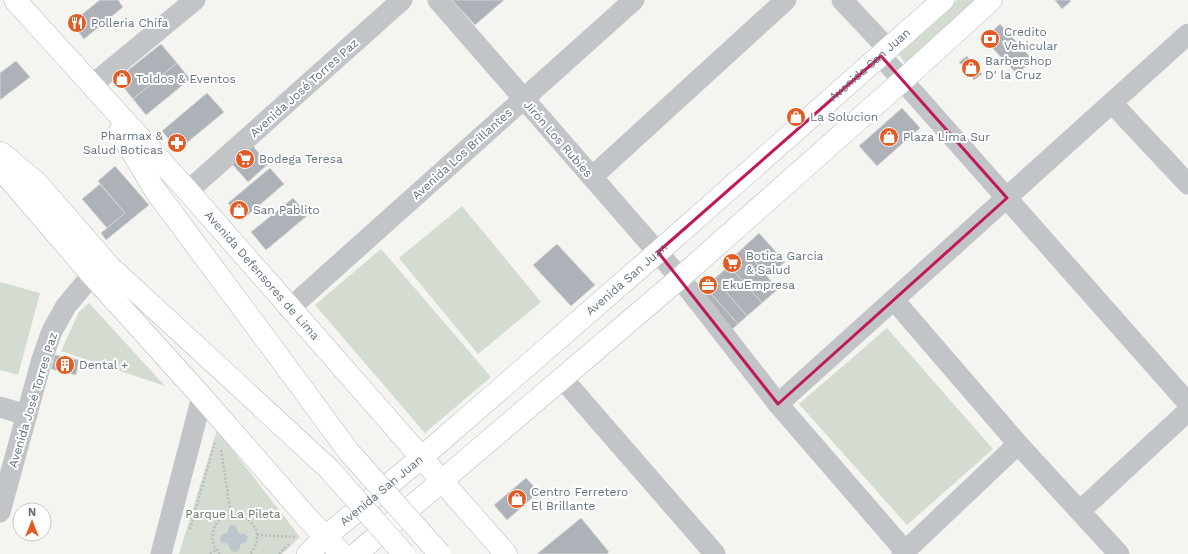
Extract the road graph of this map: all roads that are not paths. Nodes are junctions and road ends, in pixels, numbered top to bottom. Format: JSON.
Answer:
{"nodes":[{"id":1,"x":15,"y":0,"type":"edge"},
{"id":2,"x":195,"y":0,"type":"edge"},
{"id":3,"x":402,"y":0,"type":"edge"},
{"id":4,"x":438,"y":0,"type":"edge"},
{"id":5,"x":786,"y":0,"type":"edge"},
{"id":6,"x":842,"y":0,"type":"edge"},
{"id":7,"x":943,"y":0,"type":"edge"},
{"id":8,"x":991,"y":0,"type":"edge"},
{"id":9,"x":629,"y":2,"type":"edge"},
{"id":10,"x":1188,"y":34,"type":"edge"},
{"id":11,"x":884,"y":53,"type":"junction"},
{"id":12,"x":902,"y":81,"type":"junction"},
{"id":13,"x":92,"y":85,"type":"junction"},
{"id":14,"x":524,"y":99,"type":"junction"},
{"id":15,"x":1112,"y":103,"type":"junction"},
{"id":16,"x":0,"y":153,"type":"edge"},
{"id":17,"x":0,"y":168,"type":"edge"},
{"id":18,"x":592,"y":177,"type":"junction"},
{"id":19,"x":1188,"y":184,"type":"edge"},
{"id":20,"x":188,"y":192,"type":"junction"},
{"id":21,"x":1007,"y":198,"type":"junction"},
{"id":22,"x":658,"y":252,"type":"junction"},
{"id":23,"x":92,"y":275,"type":"junction"},
{"id":24,"x":680,"y":278,"type":"junction"},
{"id":25,"x":894,"y":300,"type":"junction"},
{"id":26,"x":289,"y":309,"type":"junction"},
{"id":27,"x":562,"y":378,"type":"junction"},
{"id":28,"x":202,"y":396,"type":"junction"},
{"id":29,"x":1188,"y":402,"type":"edge"},
{"id":30,"x":778,"y":404,"type":"junction"},
{"id":31,"x":0,"y":407,"type":"edge"},
{"id":32,"x":1188,"y":411,"type":"edge"},
{"id":33,"x":27,"y":415,"type":"junction"},
{"id":34,"x":1018,"y":444,"type":"junction"},
{"id":35,"x":421,"y":458,"type":"junction"},
{"id":36,"x":441,"y":481,"type":"junction"},
{"id":37,"x":1080,"y":511,"type":"junction"},
{"id":38,"x":0,"y":512,"type":"edge"},
{"id":39,"x":325,"y":537,"type":"junction"},
{"id":40,"x":302,"y":545,"type":"edge"},
{"id":41,"x":903,"y":553,"type":"edge"},
{"id":42,"x":1116,"y":553,"type":"edge"},
{"id":43,"x":161,"y":554,"type":"edge"},
{"id":44,"x":342,"y":554,"type":"edge"},
{"id":45,"x":356,"y":554,"type":"edge"},
{"id":46,"x":404,"y":554,"type":"edge"},
{"id":47,"x":440,"y":554,"type":"edge"},
{"id":48,"x":506,"y":554,"type":"edge"},
{"id":49,"x":715,"y":554,"type":"edge"}],
"edges":[{"from":1,"to":13,"type":"main road","name":"Avenida Defensores de Lima"},
{"from":2,"to":13,"type":"street"},
{"from":3,"to":20,"type":"street","name":"Avenida José Torres Paz"},
{"from":4,"to":14,"type":"street","name":"Jirón Los Rubíes"},
{"from":5,"to":18,"type":"street"},
{"from":6,"to":11,"type":"street"},
{"from":7,"to":11,"type":"main road","name":"Avenida San Juan"},
{"from":8,"to":12,"type":"main road"},
{"from":9,"to":14,"type":"street","name":"Avenida Los Brillantes"},
{"from":10,"to":15,"type":"street"},
{"from":11,"to":12,"type":"street"},
{"from":11,"to":22,"type":"main road","name":"Avenida San Juan"},
{"from":12,"to":21,"type":"street"},
{"from":12,"to":24,"type":"main road"},
{"from":13,"to":20,"type":"main road","name":"Avenida Defensores de Lima"},
{"from":13,"to":47,"type":"main road","bridge":true},
{"from":14,"to":18,"type":"street","name":"Jirón Los Rubíes"},
{"from":14,"to":26,"type":"street","name":"Avenida Los Brillantes"},
{"from":15,"to":19,"type":"street"},
{"from":15,"to":21,"type":"street"},
{"from":16,"to":46,"type":"main road","bridge":true},
{"from":17,"to":23,"type":"main road"},
{"from":18,"to":22,"type":"street","name":"Jirón Los Rubíes"},
{"from":20,"to":26,"type":"main road","name":"Avenida Defensores de Lima"},
{"from":21,"to":25,"type":"street"},
{"from":21,"to":29,"type":"street"},
{"from":22,"to":24,"type":"street","name":"Jirón Los Rubíes"},
{"from":22,"to":35,"type":"main road","name":"Avenida San Juan"},
{"from":23,"to":28,"type":"main road"},
{"from":23,"to":33,"type":"street","name":"Avenida José Torres Paz"},
{"from":24,"to":27,"type":"main road"},
{"from":24,"to":30,"type":"street","name":"Jirón Los Rubíes"},
{"from":25,"to":30,"type":"street"},
{"from":25,"to":34,"type":"street"},
{"from":26,"to":35,"type":"main road","name":"Avenida Defensores de Lima"},
{"from":27,"to":36,"type":"main road"},
{"from":27,"to":49,"type":"street"},
{"from":28,"to":39,"type":"main road"},
{"from":28,"to":43,"type":"street"},
{"from":30,"to":41,"type":"street","name":"Jirón Los Rubíes"},
{"from":31,"to":33,"type":"street"},
{"from":32,"to":37,"type":"street"},
{"from":33,"to":38,"type":"street","name":"Avenida José Torres Paz"},
{"from":34,"to":37,"type":"street"},
{"from":34,"to":41,"type":"street"},
{"from":35,"to":36,"type":"main road","name":"Avenida Defensores de Lima"},
{"from":35,"to":39,"type":"main road","name":"Avenida San Juan"},
{"from":36,"to":45,"type":"main road"},
{"from":36,"to":48,"type":"main road","name":"Avenida Defensores de Lima"},
{"from":37,"to":42,"type":"street"},
{"from":39,"to":40,"type":"main road","name":"Avenida San Juan"},
{"from":39,"to":44,"type":"main road"}]}
